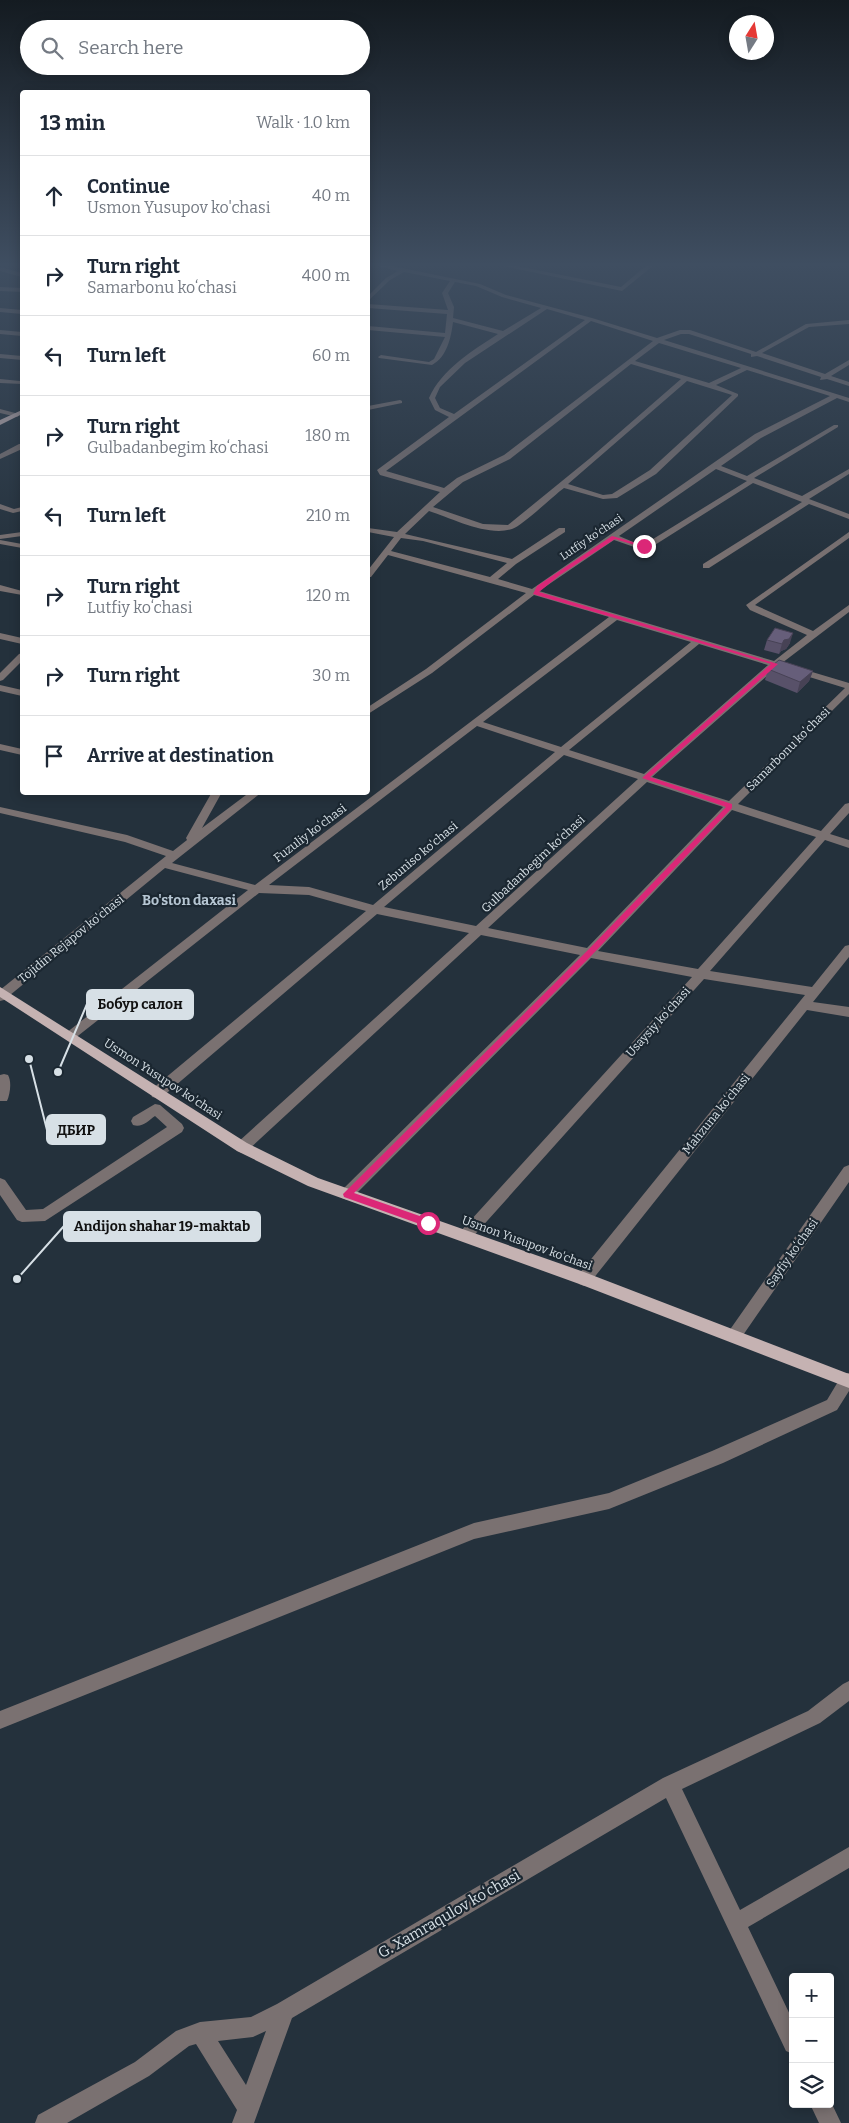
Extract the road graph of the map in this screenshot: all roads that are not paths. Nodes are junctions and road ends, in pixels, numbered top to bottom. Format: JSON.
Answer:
{"nodes":[{"id":1,"x":459,"y":364,"type":"edge"},
{"id":2,"x":527,"y":364,"type":"edge"},
{"id":3,"x":628,"y":364,"type":"edge"},
{"id":4,"x":638,"y":364,"type":"edge"},
{"id":5,"x":735,"y":364,"type":"edge"},
{"id":6,"x":787,"y":364,"type":"edge"},
{"id":7,"x":846,"y":364,"type":"edge"},
{"id":8,"x":738,"y":365,"type":"joint"},
{"id":9,"x":747,"y":368,"type":"junction"},
{"id":10,"x":826,"y":377,"type":"junction"},
{"id":11,"x":686,"y":378,"type":"junction"},
{"id":12,"x":0,"y":381,"type":"edge"},
{"id":13,"x":20,"y":382,"type":"edge"},
{"id":14,"x":849,"y":384,"type":"edge"},
{"id":15,"x":711,"y":385,"type":"junction"},
{"id":16,"x":808,"y":387,"type":"junction"},
{"id":17,"x":836,"y":396,"type":"junction"},
{"id":18,"x":849,"y":400,"type":"edge"},
{"id":19,"x":400,"y":402,"type":"dead end"},
{"id":20,"x":370,"y":408,"type":"edge"},
{"id":21,"x":0,"y":411,"type":"edge"},
{"id":22,"x":20,"y":414,"type":"edge"},
{"id":23,"x":454,"y":416,"type":"junction"},
{"id":24,"x":0,"y":421,"type":"edge"},
{"id":25,"x":836,"y":426,"type":"dead end"},
{"id":26,"x":20,"y":447,"type":"edge"},
{"id":27,"x":0,"y":457,"type":"edge"},
{"id":28,"x":715,"y":466,"type":"junction"},
{"id":29,"x":849,"y":470,"type":"edge"},
{"id":30,"x":750,"y":479,"type":"junction"},
{"id":31,"x":563,"y":485,"type":"junction"},
{"id":32,"x":445,"y":491,"type":"junction"},
{"id":33,"x":806,"y":500,"type":"junction"},
{"id":34,"x":0,"y":506,"type":"edge"},
{"id":35,"x":428,"y":508,"type":"junction"},
{"id":36,"x":20,"y":509,"type":"edge"},
{"id":37,"x":849,"y":517,"type":"edge"},
{"id":38,"x":370,"y":530,"type":"edge"},
{"id":39,"x":562,"y":530,"type":"dead end"},
{"id":40,"x":20,"y":534,"type":"edge"},
{"id":41,"x":849,"y":534,"type":"edge"},
{"id":42,"x":399,"y":535,"type":"junction"},
{"id":43,"x":0,"y":537,"type":"edge"},
{"id":44,"x":614,"y":537,"type":"junction"},
{"id":45,"x":0,"y":542,"type":"edge"},
{"id":46,"x":20,"y":546,"type":"edge"},
{"id":47,"x":386,"y":552,"type":"junction"},
{"id":48,"x":513,"y":562,"type":"junction"},
{"id":49,"x":370,"y":566,"type":"edge"},
{"id":50,"x":706,"y":566,"type":"dead end"},
{"id":51,"x":492,"y":580,"type":"junction"},
{"id":52,"x":0,"y":588,"type":"edge"},
{"id":53,"x":20,"y":592,"type":"edge"},
{"id":54,"x":535,"y":593,"type":"junction"},
{"id":55,"x":849,"y":608,"type":"edge"},
{"id":56,"x":616,"y":616,"type":"junction"},
{"id":57,"x":814,"y":634,"type":"junction"},
{"id":58,"x":0,"y":636,"type":"edge"},
{"id":59,"x":699,"y":640,"type":"junction"},
{"id":60,"x":20,"y":641,"type":"edge"},
{"id":61,"x":20,"y":658,"type":"edge"},
{"id":62,"x":775,"y":664,"type":"junction"},
{"id":63,"x":0,"y":678,"type":"edge"},
{"id":64,"x":849,"y":687,"type":"edge"},
{"id":65,"x":0,"y":688,"type":"edge"},
{"id":66,"x":20,"y":693,"type":"edge"},
{"id":67,"x":370,"y":710,"type":"edge"},
{"id":68,"x":476,"y":723,"type":"junction"},
{"id":69,"x":0,"y":747,"type":"edge"},
{"id":70,"x":562,"y":751,"type":"junction"},
{"id":71,"x":20,"y":752,"type":"edge"},
{"id":72,"x":646,"y":778,"type":"junction"},
{"id":73,"x":212,"y":795,"type":"edge"},
{"id":74,"x":253,"y":795,"type":"edge"},
{"id":75,"x":730,"y":806,"type":"junction"},
{"id":76,"x":849,"y":806,"type":"edge"},
{"id":77,"x":0,"y":810,"type":"edge"},
{"id":78,"x":823,"y":835,"type":"junction"},
{"id":79,"x":188,"y":844,"type":"junction"},
{"id":80,"x":849,"y":844,"type":"edge"},
{"id":81,"x":175,"y":855,"type":"junction"},
{"id":82,"x":164,"y":864,"type":"junction"},
{"id":83,"x":257,"y":889,"type":"junction"},
{"id":84,"x":376,"y":910,"type":"junction"},
{"id":85,"x":481,"y":930,"type":"junction"},
{"id":86,"x":849,"y":949,"type":"edge"},
{"id":87,"x":589,"y":953,"type":"junction"},
{"id":88,"x":701,"y":974,"type":"junction"},
{"id":89,"x":814,"y":992,"type":"junction"},
{"id":90,"x":1,"y":994,"type":"edge"},
{"id":91,"x":804,"y":1005,"type":"junction"},
{"id":92,"x":849,"y":1012,"type":"edge"},
{"id":93,"x":70,"y":1036,"type":"junction"},
{"id":94,"x":0,"y":1080,"type":"edge"},
{"id":95,"x":157,"y":1094,"type":"junction"},
{"id":96,"x":2,"y":1097,"type":"dead end"},
{"id":97,"x":138,"y":1121,"type":"dead end"},
{"id":98,"x":242,"y":1147,"type":"junction"},
{"id":99,"x":849,"y":1171,"type":"edge"},
{"id":100,"x":0,"y":1184,"type":"edge"},
{"id":101,"x":347,"y":1194,"type":"junction"},
{"id":102,"x":465,"y":1236,"type":"junction"},
{"id":103,"x":584,"y":1279,"type":"junction"},
{"id":104,"x":734,"y":1336,"type":"junction"},
{"id":105,"x":848,"y":1381,"type":"edge"},
{"id":106,"x":849,"y":1690,"type":"edge"},
{"id":107,"x":0,"y":1720,"type":"edge"},
{"id":108,"x":670,"y":1785,"type":"junction"},
{"id":109,"x":849,"y":1857,"type":"edge"},
{"id":110,"x":736,"y":1923,"type":"junction"},
{"id":111,"x":284,"y":2011,"type":"junction"},
{"id":112,"x":200,"y":2032,"type":"junction"},
{"id":113,"x":789,"y":2036,"type":"edge"},
{"id":114,"x":823,"y":2108,"type":"edge"},
{"id":115,"x":245,"y":2115,"type":"edge"},
{"id":116,"x":46,"y":2123,"type":"edge"},
{"id":117,"x":830,"y":2123,"type":"edge"}],
"edges":[{"from":1,"to":23,"type":"street"},
{"from":2,"to":23,"type":"street"},
{"from":3,"to":32,"type":"street"},
{"from":4,"to":11,"type":"street"},
{"from":5,"to":8,"type":"street"},
{"from":6,"to":10,"type":"street"},
{"from":7,"to":10,"type":"street"},
{"from":8,"to":9,"type":"street"},
{"from":9,"to":15,"type":"street"},
{"from":9,"to":16,"type":"street"},
{"from":10,"to":14,"type":"street"},
{"from":10,"to":16,"type":"street"},
{"from":11,"to":15,"type":"street"},
{"from":11,"to":31,"type":"street"},
{"from":12,"to":13,"type":"street"},
{"from":15,"to":31,"type":"street"},
{"from":16,"to":17,"type":"street"},
{"from":17,"to":18,"type":"street"},
{"from":17,"to":28,"type":"street","name":"Lutfiy koʻchasi"},
{"from":19,"to":20,"type":"street"},
{"from":21,"to":22,"type":"street"},
{"from":22,"to":24,"type":"main road"},
{"from":23,"to":32,"type":"street"},
{"from":25,"to":30,"type":"street"},
{"from":26,"to":27,"type":"street"},
{"from":28,"to":30,"type":"street"},
{"from":28,"to":44,"type":"street","name":"Lutfiy koʻchasi"},
{"from":29,"to":33,"type":"street"},
{"from":30,"to":33,"type":"street"},
{"from":30,"to":44,"type":"street"},
{"from":31,"to":35,"type":"street"},
{"from":32,"to":35,"type":"street"},
{"from":33,"to":37,"type":"street"},
{"from":33,"to":50,"type":"street"},
{"from":34,"to":36,"type":"street"},
{"from":35,"to":42,"type":"street"},
{"from":38,"to":42,"type":"street"},
{"from":39,"to":48,"type":"street"},
{"from":40,"to":43,"type":"street"},
{"from":41,"to":57,"type":"street"},
{"from":42,"to":47,"type":"street"},
{"from":42,"to":48,"type":"street"},
{"from":44,"to":54,"type":"street","name":"Lutfiy koʻchasi"},
{"from":45,"to":46,"type":"street"},
{"from":47,"to":49,"type":"street"},
{"from":47,"to":51,"type":"street"},
{"from":48,"to":51,"type":"street"},
{"from":51,"to":54,"type":"street"},
{"from":52,"to":53,"type":"street"},
{"from":54,"to":56,"type":"street"},
{"from":54,"to":67,"type":"street","name":"Lutfiy koʻchasi"},
{"from":55,"to":57,"type":"street","name":"Gulbadanbegim koʻchasi"},
{"from":56,"to":59,"type":"street"},
{"from":56,"to":68,"type":"street","name":"Fuzuliy koʻchasi"},
{"from":57,"to":62,"type":"street","name":"Gulbadanbegim koʻchasi"},
{"from":58,"to":60,"type":"street"},
{"from":59,"to":62,"type":"street"},
{"from":59,"to":70,"type":"street","name":"Zebuniso ko'chasi"},
{"from":61,"to":63,"type":"street"},
{"from":62,"to":64,"type":"street"},
{"from":62,"to":72,"type":"street","name":"Gulbadanbegim koʻchasi"},
{"from":64,"to":75,"type":"street","name":"Samarbonu koʻchasi"},
{"from":65,"to":66,"type":"street"},
{"from":68,"to":70,"type":"street"},
{"from":68,"to":83,"type":"street","name":"Fuzuliy koʻchasi"},
{"from":69,"to":71,"type":"street"},
{"from":70,"to":72,"type":"street"},
{"from":70,"to":84,"type":"street","name":"Zebuniso ko'chasi"},
{"from":72,"to":75,"type":"street"},
{"from":72,"to":85,"type":"street","name":"Gulbadanbegim koʻchasi"},
{"from":73,"to":79,"type":"street"},
{"from":74,"to":79,"type":"street"},
{"from":75,"to":78,"type":"street"},
{"from":75,"to":87,"type":"street","name":"Samarbonu koʻchasi"},
{"from":76,"to":78,"type":"street","name":"Usaysiy koʻchasi"},
{"from":77,"to":81,"type":"street"},
{"from":78,"to":80,"type":"street"},
{"from":78,"to":88,"type":"street","name":"Usaysiy koʻchasi"},
{"from":79,"to":81,"type":"street","name":"Tojidin Rejapov ko'chasi"},
{"from":81,"to":82,"type":"street","name":"Tojidin Rejapov ko'chasi"},
{"from":82,"to":83,"type":"street"},
{"from":82,"to":90,"type":"street","name":"Tojidin Rejapov ko'chasi"},
{"from":83,"to":84,"type":"street"},
{"from":83,"to":93,"type":"street","name":"Fuzuliy koʻchasi"},
{"from":84,"to":85,"type":"street"},
{"from":84,"to":95,"type":"street","name":"Zebuniso ko'chasi"},
{"from":85,"to":87,"type":"street"},
{"from":85,"to":98,"type":"street","name":"Gulbadanbegim koʻchasi"},
{"from":86,"to":89,"type":"street","name":"Mahzuna koʻchasi"},
{"from":87,"to":88,"type":"street"},
{"from":87,"to":101,"type":"street","name":"Samarbonu koʻchasi"},
{"from":88,"to":89,"type":"street"},
{"from":88,"to":102,"type":"street","name":"Usaysiy koʻchasi"},
{"from":89,"to":91,"type":"street","name":"Mahzuna koʻchasi"},
{"from":90,"to":93,"type":"main road","name":"Usmon Yusupov ko'chasi"},
{"from":91,"to":92,"type":"street"},
{"from":91,"to":103,"type":"street","name":"Mahzuna koʻchasi"},
{"from":93,"to":95,"type":"main road","name":"Usmon Yusupov ko'chasi"},
{"from":94,"to":96,"type":"street"},
{"from":95,"to":98,"type":"main road","name":"Usmon Yusupov ko'chasi"},
{"from":97,"to":100,"type":"street"},
{"from":98,"to":101,"type":"main road","name":"Usmon Yusupov ko'chasi"},
{"from":99,"to":104,"type":"street","name":"Sayfiy koʻchasi"},
{"from":101,"to":102,"type":"main road","name":"Usmon Yusupov ko'chasi"},
{"from":102,"to":103,"type":"main road","name":"Usmon Yusupov ko'chasi"},
{"from":103,"to":104,"type":"main road","name":"Usmon Yusupov ko'chasi"},
{"from":104,"to":105,"type":"main road","name":"Usmon Yusupov ko'chasi"},
{"from":105,"to":107,"type":"street"},
{"from":106,"to":108,"type":"street","name":"G. Xamraqulov koʻchasi"},
{"from":108,"to":110,"type":"street"},
{"from":108,"to":111,"type":"street","name":"G. Xamraqulov koʻchasi"},
{"from":109,"to":110,"type":"street"},
{"from":110,"to":113,"type":"street"},
{"from":111,"to":112,"type":"street","name":"G. Xamraqulov koʻchasi"},
{"from":111,"to":115,"type":"street"},
{"from":112,"to":115,"type":"street"},
{"from":112,"to":116,"type":"street","name":"G. Xamraqulov koʻchasi"},
{"from":114,"to":117,"type":"street"}]}
